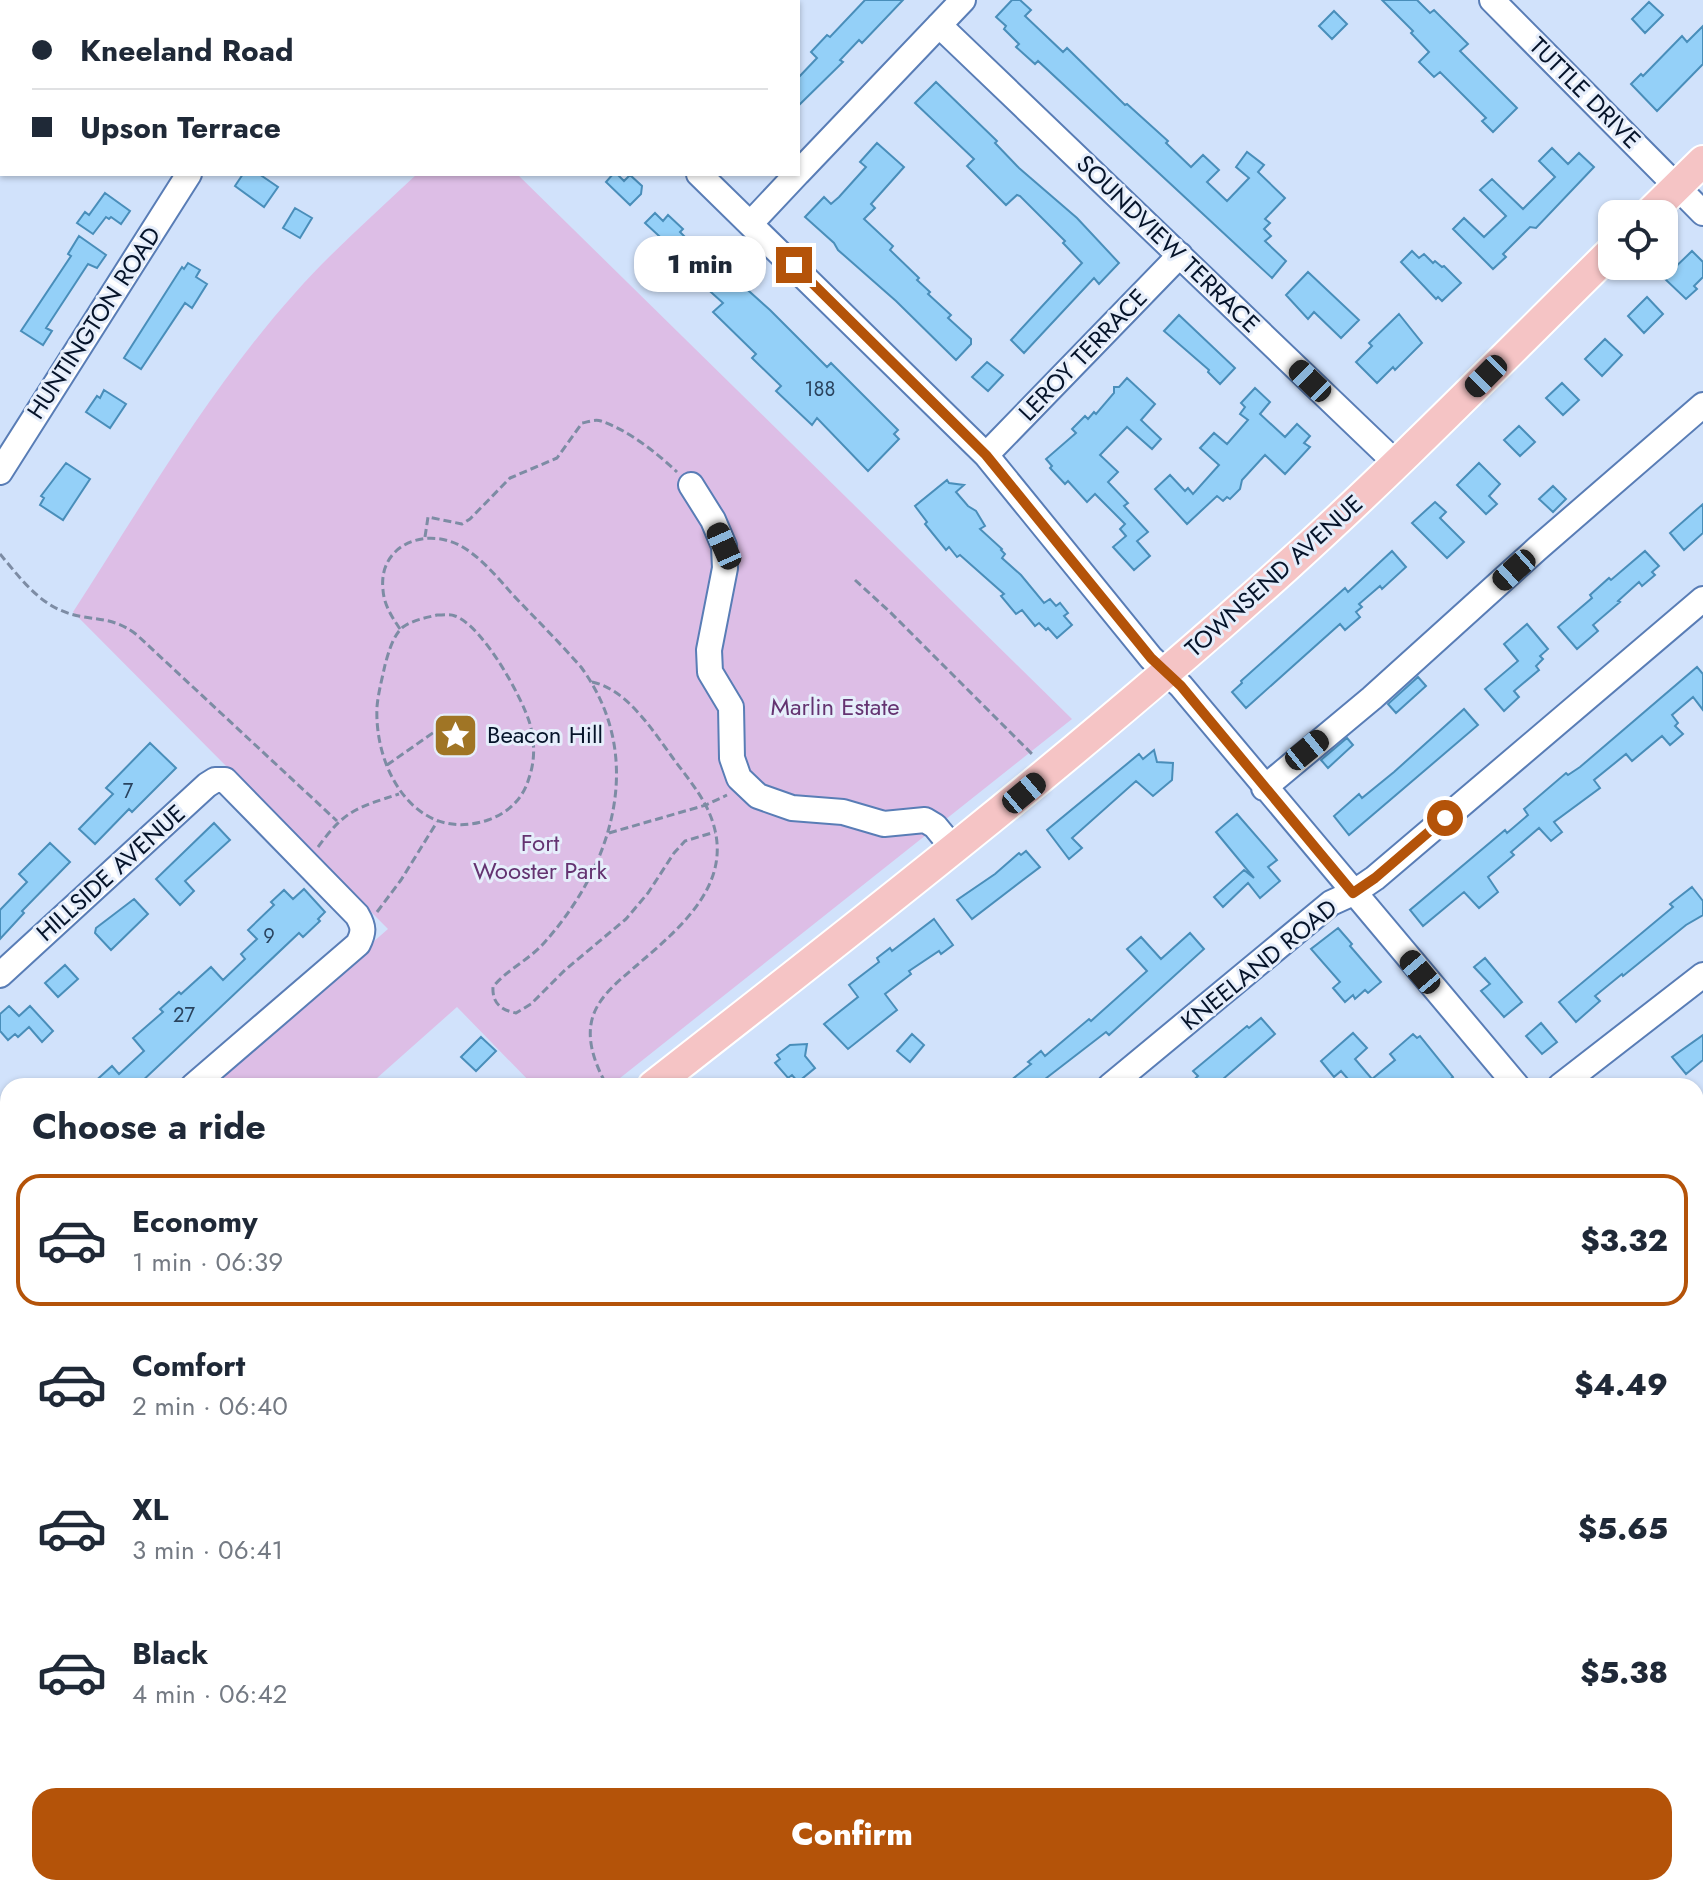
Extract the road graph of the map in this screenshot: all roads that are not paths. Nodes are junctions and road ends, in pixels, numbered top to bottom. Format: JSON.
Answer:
{"nodes":[{"id":1,"x":963,"y":0,"type":"edge"},
{"id":2,"x":1492,"y":0,"type":"edge"},
{"id":3,"x":939,"y":25,"type":"junction"},
{"id":4,"x":1703,"y":161,"type":"edge"},
{"id":5,"x":800,"y":172,"type":"edge"},
{"id":6,"x":188,"y":176,"type":"edge"},
{"id":7,"x":701,"y":176,"type":"edge"},
{"id":8,"x":796,"y":176,"type":"edge"},
{"id":9,"x":1677,"y":187,"type":"junction"},
{"id":10,"x":1664,"y":200,"type":"edge"},
{"id":11,"x":1703,"y":213,"type":"edge"},
{"id":12,"x":751,"y":223,"type":"junction"},
{"id":13,"x":1180,"y":255,"type":"junction"},
{"id":14,"x":1598,"y":265,"type":"edge"},
{"id":15,"x":1703,"y":405,"type":"edge"},
{"id":16,"x":986,"y":455,"type":"junction"},
{"id":17,"x":1397,"y":464,"type":"junction"},
{"id":18,"x":0,"y":472,"type":"edge"},
{"id":19,"x":691,"y":485,"type":"road end"},
{"id":20,"x":1703,"y":599,"type":"edge"},
{"id":21,"x":1166,"y":673,"type":"junction"},
{"id":22,"x":1264,"y":788,"type":"junction"},
{"id":23,"x":954,"y":849,"type":"junction"},
{"id":24,"x":1353,"y":893,"type":"junction"},
{"id":25,"x":0,"y":975,"type":"edge"},
{"id":26,"x":1703,"y":975,"type":"edge"},
{"id":27,"x":202,"y":1078,"type":"edge"},
{"id":28,"x":663,"y":1078,"type":"edge"},
{"id":29,"x":1120,"y":1078,"type":"edge"},
{"id":30,"x":1510,"y":1078,"type":"edge"},
{"id":31,"x":1570,"y":1078,"type":"edge"}],
"edges":[{"from":1,"to":3,"type":"street"},
{"from":2,"to":9,"type":"street","name":"TUTTLE DRIVE"},
{"from":3,"to":5,"type":"street"},
{"from":3,"to":13,"type":"street","name":"SOUNDVIEW TERRACE"},
{"from":4,"to":9,"type":"main road"},
{"from":6,"to":18,"type":"street","name":"HUNTINGTON ROAD"},
{"from":7,"to":12,"type":"street"},
{"from":8,"to":12,"type":"street"},
{"from":9,"to":10,"type":"main road"},
{"from":9,"to":11,"type":"street","name":"TUTTLE DRIVE"},
{"from":12,"to":16,"type":"street"},
{"from":13,"to":16,"type":"street","name":"LEROY TERRACE"},
{"from":13,"to":17,"type":"street","name":"SOUNDVIEW TERRACE"},
{"from":14,"to":17,"type":"main road","name":"TOWNSEND AVENUE"},
{"from":15,"to":22,"type":"street"},
{"from":16,"to":21,"type":"street"},
{"from":17,"to":21,"type":"main road","name":"TOWNSEND AVENUE"},
{"from":19,"to":23,"type":"street"},
{"from":20,"to":24,"type":"street","name":"KNEELAND ROAD"},
{"from":21,"to":22,"type":"street"},
{"from":21,"to":23,"type":"main road","name":"TOWNSEND AVENUE"},
{"from":22,"to":24,"type":"street"},
{"from":23,"to":28,"type":"main road","name":"TOWNSEND AVENUE"},
{"from":24,"to":29,"type":"street","name":"KNEELAND ROAD"},
{"from":24,"to":30,"type":"street"},
{"from":25,"to":27,"type":"street","name":"HILLSIDE AVENUE"},
{"from":26,"to":31,"type":"street"}]}
